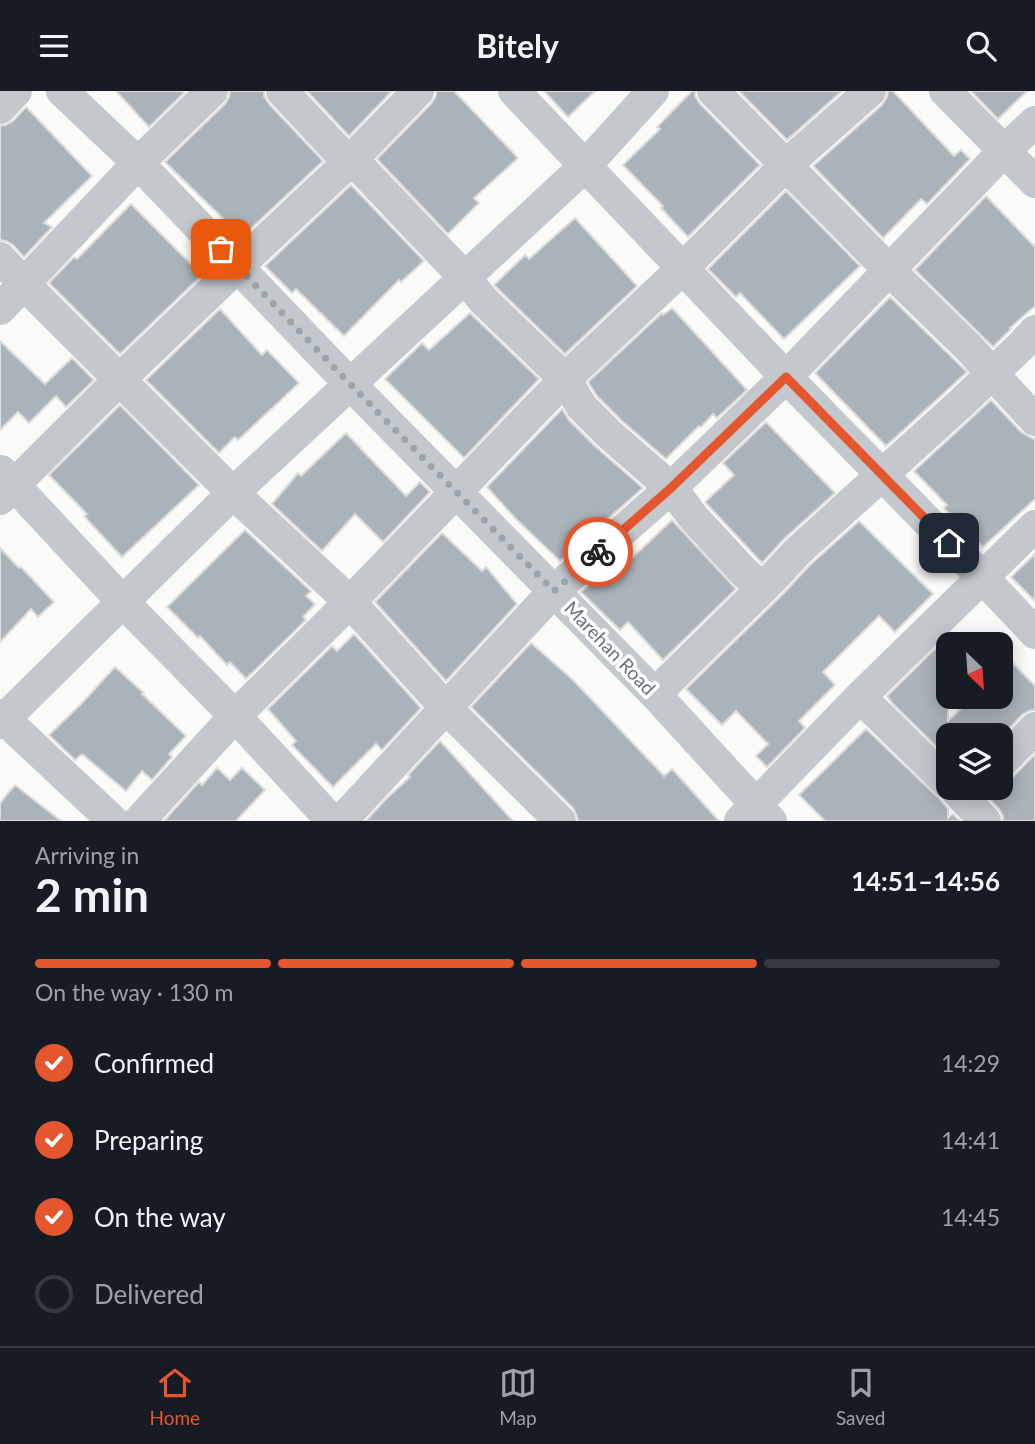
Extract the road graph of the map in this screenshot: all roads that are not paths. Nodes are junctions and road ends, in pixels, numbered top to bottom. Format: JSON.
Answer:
{"nodes":[{"id":1,"x":16,"y":91,"type":"edge"},
{"id":2,"x":62,"y":91,"type":"edge"},
{"id":3,"x":212,"y":91,"type":"edge"},
{"id":4,"x":282,"y":91,"type":"edge"},
{"id":5,"x":418,"y":91,"type":"edge"},
{"id":6,"x":514,"y":91,"type":"edge"},
{"id":7,"x":653,"y":91,"type":"edge"},
{"id":8,"x":713,"y":91,"type":"edge"},
{"id":9,"x":870,"y":91,"type":"edge"},
{"id":10,"x":945,"y":91,"type":"edge"},
{"id":11,"x":0,"y":108,"type":"edge"},
{"id":12,"x":1035,"y":122,"type":"edge"},
{"id":13,"x":1004,"y":151,"type":"junction"},
{"id":14,"x":352,"y":159,"type":"junction"},
{"id":15,"x":138,"y":163,"type":"junction"},
{"id":16,"x":786,"y":165,"type":"junction"},
{"id":17,"x":585,"y":166,"type":"junction"},
{"id":18,"x":1035,"y":182,"type":"edge"},
{"id":19,"x":0,"y":258,"type":"edge"},
{"id":20,"x":238,"y":266,"type":"junction"},
{"id":21,"x":682,"y":269,"type":"junction"},
{"id":22,"x":889,"y":270,"type":"junction"},
{"id":23,"x":465,"y":278,"type":"junction"},
{"id":24,"x":24,"y":284,"type":"junction"},
{"id":25,"x":0,"y":309,"type":"edge"},
{"id":26,"x":1035,"y":331,"type":"edge"},
{"id":27,"x":992,"y":373,"type":"junction"},
{"id":28,"x":786,"y":377,"type":"junction"},
{"id":29,"x":120,"y":379,"type":"junction"},
{"id":30,"x":565,"y":379,"type":"junction"},
{"id":31,"x":350,"y":384,"type":"junction"},
{"id":32,"x":1035,"y":420,"type":"edge"},
{"id":33,"x":881,"y":474,"type":"junction"},
{"id":34,"x":5,"y":485,"type":"edge"},
{"id":35,"x":671,"y":488,"type":"junction"},
{"id":36,"x":233,"y":493,"type":"junction"},
{"id":37,"x":456,"y":493,"type":"junction"},
{"id":38,"x":1035,"y":526,"type":"edge"},
{"id":39,"x":983,"y":577,"type":"junction"},
{"id":40,"x":762,"y":588,"type":"junction"},
{"id":41,"x":554,"y":591,"type":"junction"},
{"id":42,"x":122,"y":601,"type":"junction"},
{"id":43,"x":350,"y":602,"type":"junction"},
{"id":44,"x":1035,"y":633,"type":"edge"},
{"id":45,"x":655,"y":694,"type":"junction"},
{"id":46,"x":859,"y":697,"type":"junction"},
{"id":47,"x":445,"y":707,"type":"junction"},
{"id":48,"x":235,"y":716,"type":"junction"},
{"id":49,"x":1,"y":719,"type":"edge"},
{"id":50,"x":1035,"y":728,"type":"edge"},
{"id":51,"x":1013,"y":751,"type":"edge"},
{"id":52,"x":936,"y":767,"type":"edge"},
{"id":53,"x":968,"y":800,"type":"edge"},
{"id":54,"x":756,"y":816,"type":"edge"},
{"id":55,"x":549,"y":817,"type":"edge"},
{"id":56,"x":113,"y":821,"type":"edge"},
{"id":57,"x":139,"y":821,"type":"edge"},
{"id":58,"x":332,"y":821,"type":"edge"},
{"id":59,"x":341,"y":821,"type":"edge"},
{"id":60,"x":985,"y":821,"type":"edge"}],
"edges":[{"from":1,"to":11,"type":"street"},
{"from":2,"to":15,"type":"street","name":"Marehan Road"},
{"from":3,"to":15,"type":"street"},
{"from":4,"to":14,"type":"street"},
{"from":5,"to":14,"type":"street"},
{"from":6,"to":17,"type":"street"},
{"from":7,"to":17,"type":"street"},
{"from":8,"to":16,"type":"street"},
{"from":9,"to":16,"type":"street"},
{"from":10,"to":13,"type":"street"},
{"from":12,"to":13,"type":"street"},
{"from":13,"to":18,"type":"street"},
{"from":13,"to":22,"type":"street"},
{"from":14,"to":20,"type":"street"},
{"from":14,"to":23,"type":"street"},
{"from":15,"to":20,"type":"street","name":"Marehan Road"},
{"from":15,"to":24,"type":"street"},
{"from":16,"to":21,"type":"street"},
{"from":16,"to":22,"type":"street"},
{"from":17,"to":21,"type":"street"},
{"from":17,"to":23,"type":"street"},
{"from":19,"to":24,"type":"street"},
{"from":20,"to":29,"type":"street"},
{"from":20,"to":31,"type":"street","name":"Marehan Road"},
{"from":21,"to":28,"type":"street"},
{"from":21,"to":30,"type":"street"},
{"from":22,"to":27,"type":"street"},
{"from":22,"to":28,"type":"street"},
{"from":23,"to":30,"type":"street"},
{"from":23,"to":31,"type":"street"},
{"from":24,"to":25,"type":"street"},
{"from":24,"to":29,"type":"street"},
{"from":26,"to":27,"type":"street"},
{"from":27,"to":32,"type":"street"},
{"from":27,"to":33,"type":"street"},
{"from":28,"to":33,"type":"street"},
{"from":28,"to":35,"type":"street"},
{"from":29,"to":34,"type":"street"},
{"from":29,"to":36,"type":"street"},
{"from":30,"to":35,"type":"street"},
{"from":30,"to":37,"type":"street"},
{"from":31,"to":36,"type":"street"},
{"from":31,"to":37,"type":"street","name":"Marehan Road"},
{"from":33,"to":39,"type":"street"},
{"from":33,"to":40,"type":"street"},
{"from":34,"to":42,"type":"street"},
{"from":35,"to":40,"type":"street"},
{"from":35,"to":41,"type":"street"},
{"from":36,"to":42,"type":"street"},
{"from":36,"to":43,"type":"street"},
{"from":37,"to":41,"type":"street","name":"Marehan Road"},
{"from":37,"to":43,"type":"street"},
{"from":38,"to":39,"type":"street"},
{"from":39,"to":44,"type":"street"},
{"from":39,"to":46,"type":"street"},
{"from":40,"to":45,"type":"street"},
{"from":41,"to":45,"type":"street","name":"Marehan Road"},
{"from":41,"to":47,"type":"street"},
{"from":42,"to":48,"type":"street"},
{"from":42,"to":49,"type":"street"},
{"from":43,"to":47,"type":"street"},
{"from":43,"to":48,"type":"street"},
{"from":45,"to":54,"type":"street","name":"Marehan Road"},
{"from":46,"to":52,"type":"street"},
{"from":46,"to":54,"type":"street"},
{"from":47,"to":55,"type":"street"},
{"from":47,"to":59,"type":"street"},
{"from":48,"to":57,"type":"street"},
{"from":48,"to":58,"type":"street"},
{"from":49,"to":56,"type":"street"},
{"from":50,"to":51,"type":"street"},
{"from":53,"to":60,"type":"street"}]}
